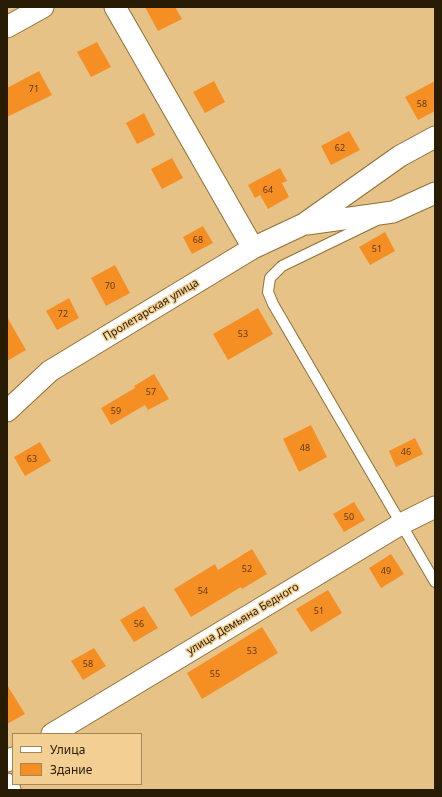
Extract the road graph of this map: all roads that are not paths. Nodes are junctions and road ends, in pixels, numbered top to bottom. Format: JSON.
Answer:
{"nodes":[{"id":1,"x":42,"y":7,"type":"edge"},
{"id":2,"x":115,"y":7,"type":"edge"},
{"id":3,"x":7,"y":28,"type":"edge"},
{"id":4,"x":435,"y":137,"type":"edge"},
{"id":5,"x":435,"y":193,"type":"edge"},
{"id":6,"x":393,"y":212,"type":"junction"},
{"id":7,"x":304,"y":224,"type":"junction"},
{"id":8,"x":253,"y":248,"type":"junction"},
{"id":9,"x":7,"y":411,"type":"edge"},
{"id":10,"x":435,"y":507,"type":"edge"},
{"id":11,"x":401,"y":524,"type":"junction"},
{"id":12,"x":435,"y":582,"type":"edge"},
{"id":13,"x":54,"y":733,"type":"edge"},
{"id":14,"x":7,"y":784,"type":"edge"},
{"id":15,"x":10,"y":790,"type":"edge"}],
"edges":[{"from":1,"to":3,"type":"street"},
{"from":2,"to":8,"type":"street"},
{"from":4,"to":7,"type":"street","name":"Пролетарская улица"},
{"from":5,"to":6,"type":"street","name":"Пролетарская улица"},
{"from":6,"to":7,"type":"street","name":"Пролетарская улица"},
{"from":6,"to":11,"type":"lane"},
{"from":7,"to":8,"type":"street","name":"Пролетарская улица"},
{"from":8,"to":9,"type":"street","name":"Пролетарская улица"},
{"from":10,"to":11,"type":"street","name":"улица Демьяна Бедного"},
{"from":11,"to":12,"type":"lane"},
{"from":11,"to":13,"type":"street","name":"улица Демьяна Бедного"},
{"from":14,"to":15,"type":"street"}]}
